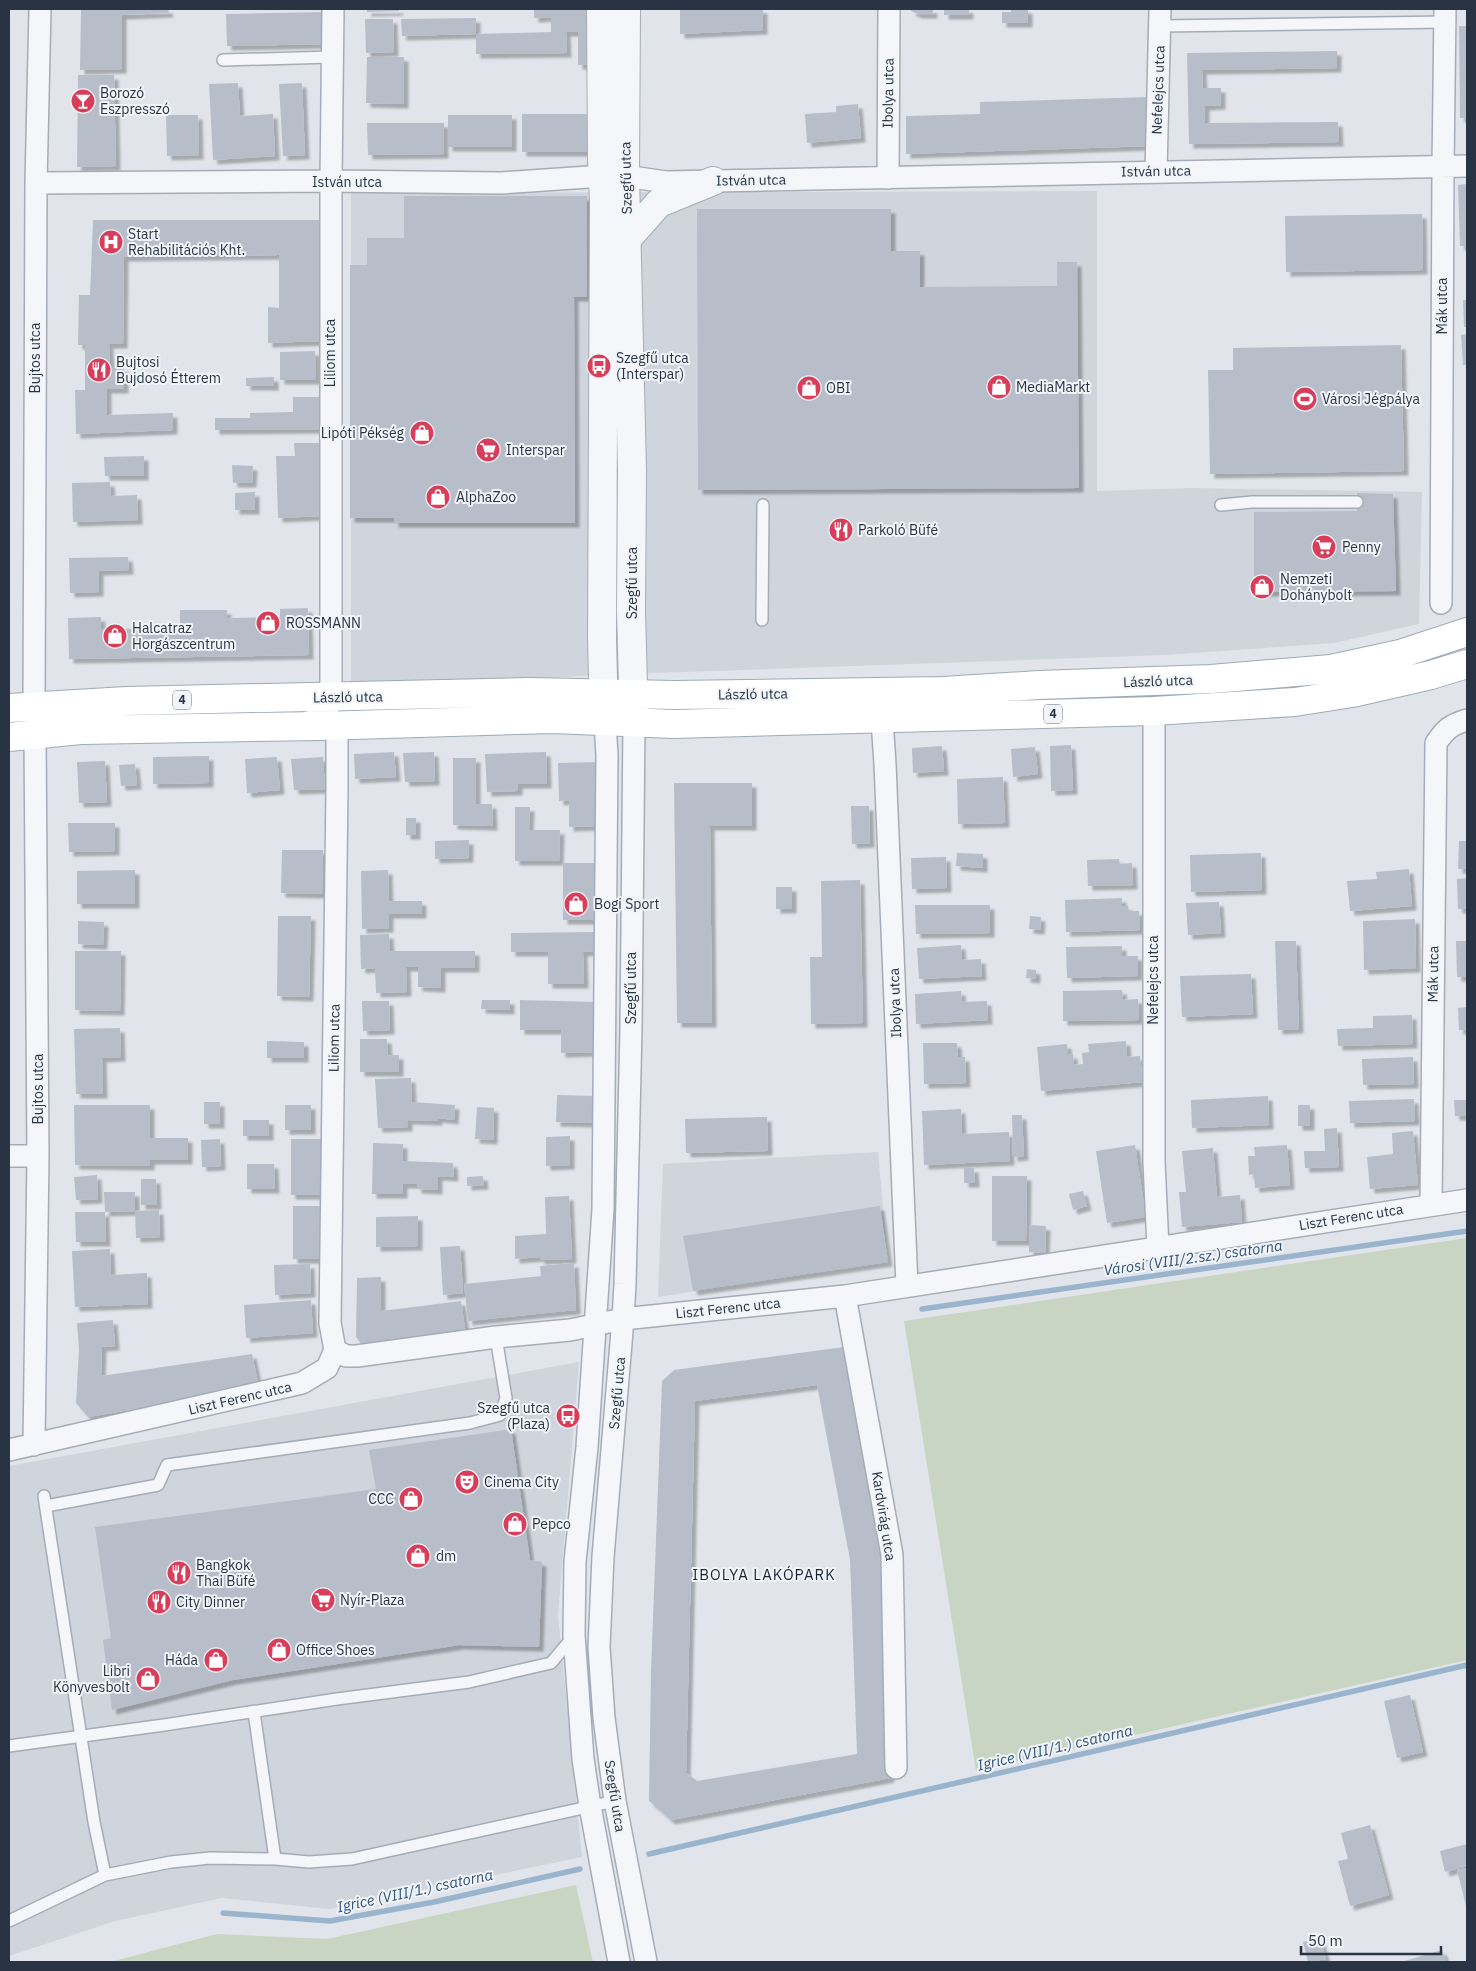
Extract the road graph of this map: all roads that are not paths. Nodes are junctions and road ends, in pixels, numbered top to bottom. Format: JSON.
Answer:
{"nodes":[{"id":1,"x":40,"y":9,"type":"edge"},
{"id":2,"x":333,"y":9,"type":"edge"},
{"id":3,"x":601,"y":9,"type":"edge"},
{"id":4,"x":626,"y":9,"type":"edge"},
{"id":5,"x":889,"y":9,"type":"edge"},
{"id":6,"x":1446,"y":15,"type":"edge"},
{"id":7,"x":1160,"y":17,"type":"edge"},
{"id":8,"x":332,"y":57,"type":"junction"},
{"id":9,"x":223,"y":60,"type":"dead end"},
{"id":10,"x":1467,"y":166,"type":"edge"},
{"id":11,"x":1442,"y":167,"type":"junction"},
{"id":12,"x":1156,"y":171,"type":"junction"},
{"id":13,"x":614,"y":176,"type":"junction"},
{"id":14,"x":888,"y":178,"type":"junction"},
{"id":15,"x":331,"y":181,"type":"junction"},
{"id":16,"x":713,"y":181,"type":"junction"},
{"id":17,"x":36,"y":183,"type":"junction"},
{"id":18,"x":627,"y":240,"type":"junction"},
{"id":19,"x":1357,"y":502,"type":"dead end"},
{"id":20,"x":763,"y":505,"type":"dead end"},
{"id":21,"x":1221,"y":505,"type":"dead end"},
{"id":22,"x":1442,"y":603,"type":"dead end"},
{"id":23,"x":762,"y":620,"type":"dead end"},
{"id":24,"x":1467,"y":632,"type":"edge"},
{"id":25,"x":1467,"y":664,"type":"edge"},
{"id":26,"x":603,"y":693,"type":"junction"},
{"id":27,"x":633,"y":694,"type":"junction"},
{"id":28,"x":331,"y":697,"type":"junction"},
{"id":29,"x":21,"y":707,"type":"edge"},
{"id":30,"x":1154,"y":711,"type":"junction"},
{"id":31,"x":882,"y":720,"type":"junction"},
{"id":32,"x":1467,"y":720,"type":"edge"},
{"id":33,"x":605,"y":722,"type":"junction"},
{"id":34,"x":634,"y":723,"type":"junction"},
{"id":35,"x":295,"y":726,"type":"junction"},
{"id":36,"x":336,"y":726,"type":"junction"},
{"id":37,"x":35,"y":734,"type":"junction"},
{"id":38,"x":9,"y":737,"type":"edge"},
{"id":39,"x":9,"y":1156,"type":"edge"},
{"id":40,"x":38,"y":1156,"type":"junction"},
{"id":41,"x":1467,"y":1200,"type":"edge"},
{"id":42,"x":1431,"y":1205,"type":"junction"},
{"id":43,"x":1158,"y":1248,"type":"junction"},
{"id":44,"x":907,"y":1286,"type":"junction"},
{"id":45,"x":845,"y":1296,"type":"junction"},
{"id":46,"x":623,"y":1320,"type":"junction"},
{"id":47,"x":596,"y":1325,"type":"junction"},
{"id":48,"x":496,"y":1337,"type":"junction"},
{"id":49,"x":335,"y":1350,"type":"junction"},
{"id":50,"x":34,"y":1445,"type":"junction"},
{"id":51,"x":9,"y":1450,"type":"edge"},
{"id":52,"x":574,"y":1635,"type":"junction"},
{"id":53,"x":254,"y":1712,"type":"junction"},
{"id":54,"x":81,"y":1736,"type":"junction"},
{"id":55,"x":9,"y":1746,"type":"edge"},
{"id":56,"x":896,"y":1768,"type":"dead end"},
{"id":57,"x":615,"y":1801,"type":"junction"},
{"id":58,"x":590,"y":1806,"type":"junction"},
{"id":59,"x":275,"y":1859,"type":"junction"},
{"id":60,"x":105,"y":1875,"type":"junction"},
{"id":61,"x":9,"y":1921,"type":"edge"},
{"id":62,"x":620,"y":1962,"type":"edge"},
{"id":63,"x":646,"y":1962,"type":"edge"}],
"edges":[{"from":1,"to":17,"type":"street","name":"Bujtos utca"},
{"from":2,"to":8,"type":"street","name":"Liliom utca"},
{"from":3,"to":13,"type":"street","name":"Szegfű utca"},
{"from":4,"to":13,"type":"street","name":"Szegfű utca"},
{"from":5,"to":14,"type":"street","name":"Ibolya utca"},
{"from":6,"to":7,"type":"lane"},
{"from":6,"to":11,"type":"street","name":"Mák utca"},
{"from":7,"to":12,"type":"street","name":"Nefelejcs utca"},
{"from":8,"to":9,"type":"lane"},
{"from":8,"to":15,"type":"street","name":"Liliom utca"},
{"from":10,"to":11,"type":"street","name":"István utca"},
{"from":11,"to":12,"type":"street","name":"István utca"},
{"from":11,"to":22,"type":"street","name":"Mák utca"},
{"from":12,"to":14,"type":"street","name":"István utca"},
{"from":13,"to":15,"type":"street","name":"István utca"},
{"from":13,"to":16,"type":"street","name":"István utca"},
{"from":13,"to":18,"type":"street","name":"Szegfű utca"},
{"from":13,"to":26,"type":"street","name":"Szegfű utca"},
{"from":14,"to":16,"type":"street","name":"István utca"},
{"from":15,"to":17,"type":"street","name":"István utca"},
{"from":15,"to":28,"type":"street","name":"Liliom utca"},
{"from":16,"to":18,"type":"street"},
{"from":17,"to":29,"type":"street","name":"Bujtos utca"},
{"from":18,"to":27,"type":"street","name":"Szegfű utca"},
{"from":19,"to":21,"type":"lane"},
{"from":20,"to":23,"type":"lane"},
{"from":24,"to":27,"type":"main road","name":"László utca","number":"4"},
{"from":25,"to":30,"type":"main road","name":"László utca","number":"4"},
{"from":26,"to":27,"type":"main road","name":"László utca","number":"4"},
{"from":26,"to":28,"type":"main road","name":"László utca","number":"4"},
{"from":26,"to":33,"type":"street","name":"Szegfű utca"},
{"from":27,"to":34,"type":"street","name":"Szegfű utca"},
{"from":28,"to":29,"type":"main road","name":"László utca","number":"4"},
{"from":28,"to":35,"type":"street"},
{"from":30,"to":31,"type":"main road","name":"László utca","number":"4"},
{"from":30,"to":43,"type":"street","name":"Nefelejcs utca"},
{"from":31,"to":34,"type":"main road","name":"László utca","number":"4"},
{"from":31,"to":44,"type":"street","name":"Ibolya utca"},
{"from":32,"to":42,"type":"street","name":"Mák utca"},
{"from":33,"to":34,"type":"main road","name":"László utca","number":"4"},
{"from":33,"to":36,"type":"main road","name":"László utca","number":"4"},
{"from":33,"to":47,"type":"street","name":"Szegfű utca"},
{"from":34,"to":46,"type":"street","name":"Szegfű utca"},
{"from":35,"to":36,"type":"main road","name":"László utca","number":"4"},
{"from":35,"to":37,"type":"main road","name":"László utca","number":"4"},
{"from":36,"to":49,"type":"street","name":"Liliom utca"},
{"from":37,"to":38,"type":"main road","number":"4"},
{"from":37,"to":40,"type":"street","name":"Bujtos utca"},
{"from":39,"to":40,"type":"street"},
{"from":40,"to":50,"type":"street","name":"Bujtos utca"},
{"from":41,"to":42,"type":"street","name":"Liszt Ferenc utca"},
{"from":42,"to":43,"type":"street","name":"Liszt Ferenc utca"},
{"from":43,"to":44,"type":"street","name":"Liszt Ferenc utca"},
{"from":44,"to":45,"type":"street","name":"Liszt Ferenc utca"},
{"from":45,"to":46,"type":"street","name":"Liszt Ferenc utca"},
{"from":45,"to":56,"type":"street","name":"Kardvirág utca"},
{"from":46,"to":47,"type":"street","name":"Liszt Ferenc utca"},
{"from":46,"to":57,"type":"street","name":"Szegfű utca"},
{"from":47,"to":48,"type":"street","name":"Liszt Ferenc utca"},
{"from":47,"to":52,"type":"street","name":"Szegfű utca"},
{"from":48,"to":49,"type":"street","name":"Liszt Ferenc utca"},
{"from":48,"to":54,"type":"lane"},
{"from":49,"to":50,"type":"street","name":"Liszt Ferenc utca"},
{"from":50,"to":51,"type":"street","name":"Liszt Ferenc utca"},
{"from":52,"to":53,"type":"lane"},
{"from":52,"to":58,"type":"street","name":"Szegfű utca"},
{"from":53,"to":54,"type":"lane"},
{"from":53,"to":59,"type":"lane"},
{"from":54,"to":55,"type":"lane"},
{"from":54,"to":60,"type":"lane"},
{"from":57,"to":58,"type":"lane"},
{"from":57,"to":63,"type":"street","name":"Szegfű utca"},
{"from":58,"to":59,"type":"lane"},
{"from":58,"to":62,"type":"street","name":"Szegfű utca"},
{"from":59,"to":60,"type":"lane"},
{"from":60,"to":61,"type":"lane"}]}
